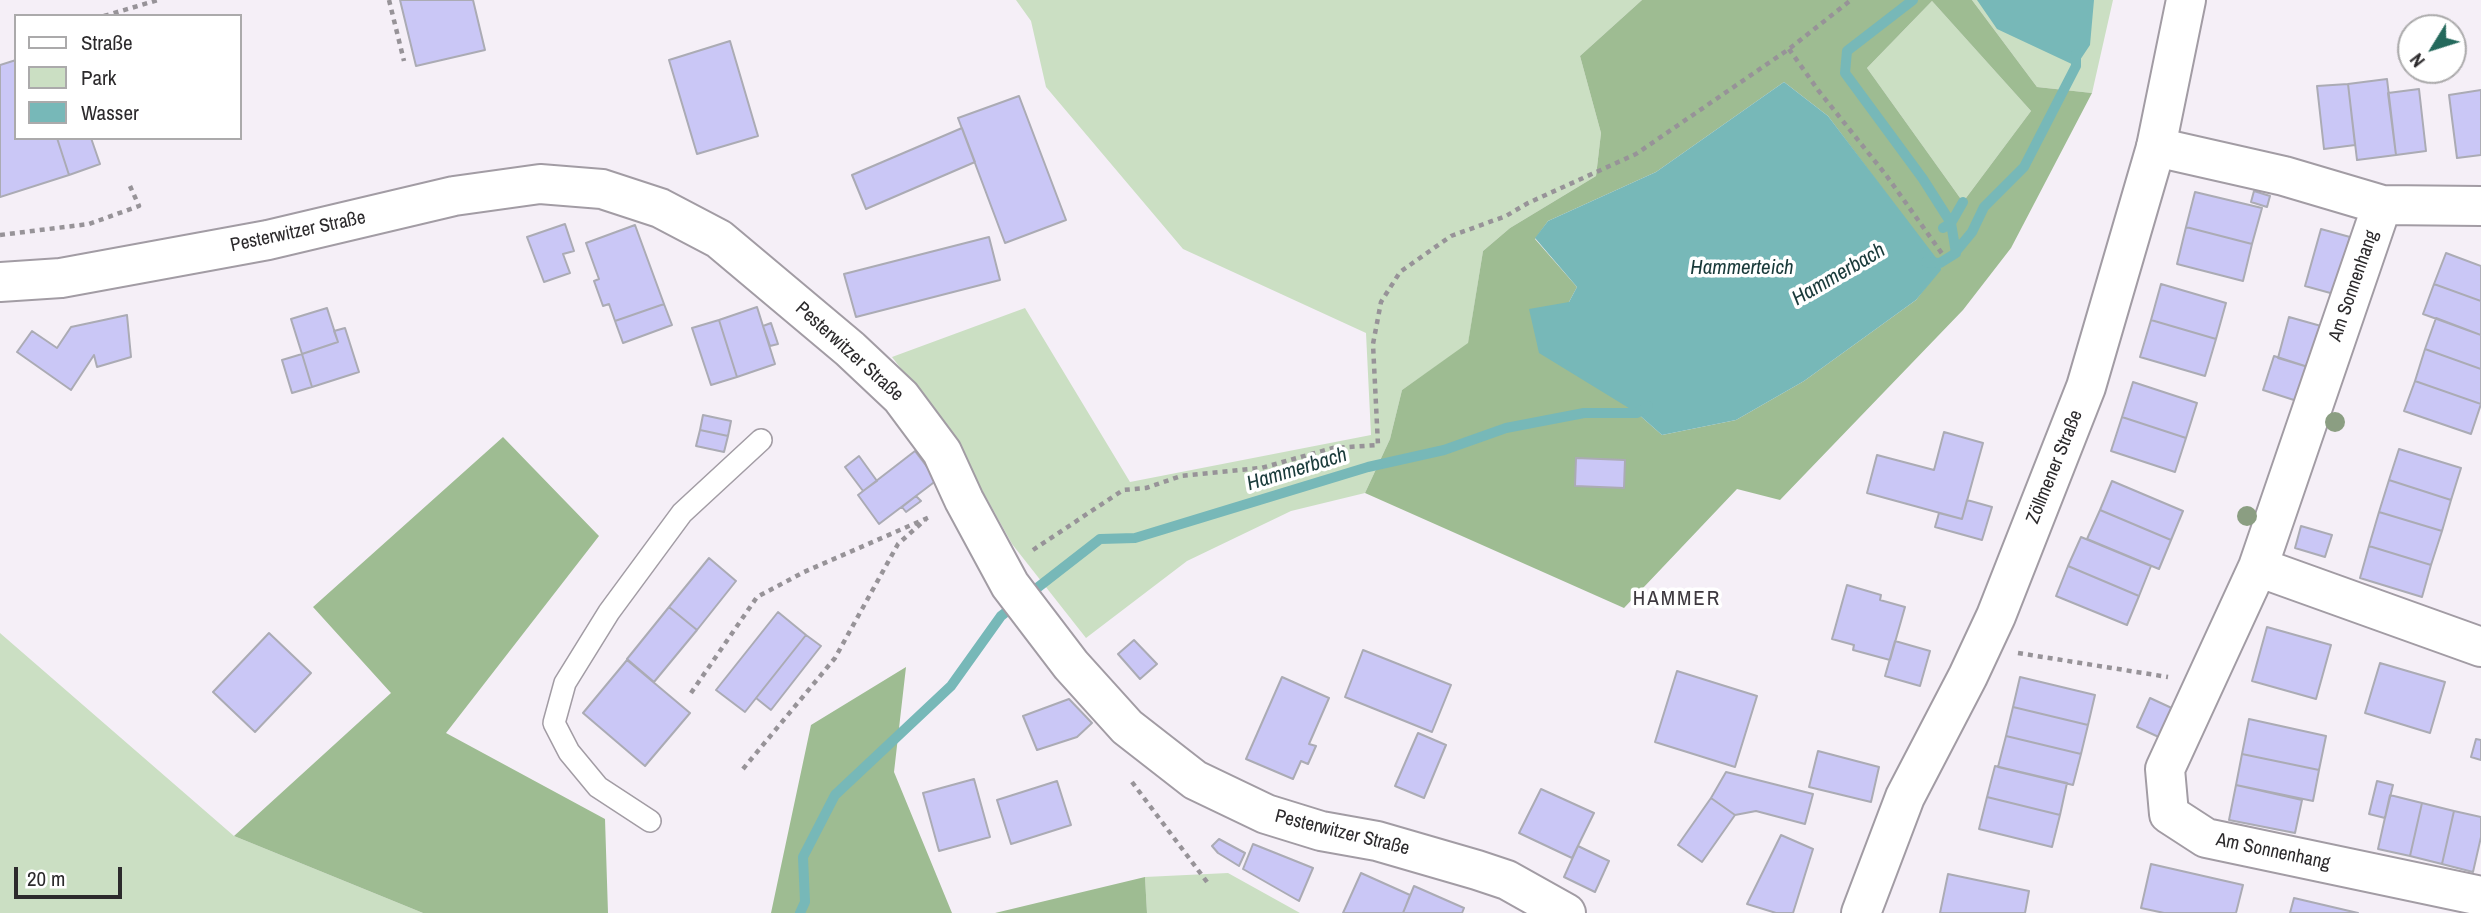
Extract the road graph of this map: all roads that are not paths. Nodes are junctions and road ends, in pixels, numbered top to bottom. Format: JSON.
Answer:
{"nodes":[{"id":1,"x":2186,"y":0,"type":"edge"},
{"id":2,"x":2157,"y":147,"type":"junction"},
{"id":3,"x":2382,"y":205,"type":"junction"},
{"id":4,"x":2481,"y":206,"type":"edge"},
{"id":5,"x":0,"y":282,"type":"edge"},
{"id":6,"x":761,"y":440,"type":"dead end"},
{"id":7,"x":2258,"y":567,"type":"junction"},
{"id":8,"x":2481,"y":647,"type":"edge"},
{"id":9,"x":650,"y":821,"type":"dead end"},
{"id":10,"x":2481,"y":896,"type":"edge"},
{"id":11,"x":1566,"y":913,"type":"edge"},
{"id":12,"x":1861,"y":913,"type":"edge"}],
"edges":[{"from":1,"to":2,"type":"street","name":"Zöllmener Straße"},
{"from":2,"to":3,"type":"street","name":"Am Sonnenhang"},
{"from":2,"to":12,"type":"street","name":"Zöllmener Straße"},
{"from":3,"to":4,"type":"street","name":"Am Sonnenhang"},
{"from":3,"to":7,"type":"street","name":"Am Sonnenhang"},
{"from":5,"to":11,"type":"street","name":"Pesterwitzer Straße"},
{"from":6,"to":9,"type":"lane"},
{"from":7,"to":8,"type":"street"},
{"from":7,"to":10,"type":"street","name":"Am Sonnenhang"}]}
